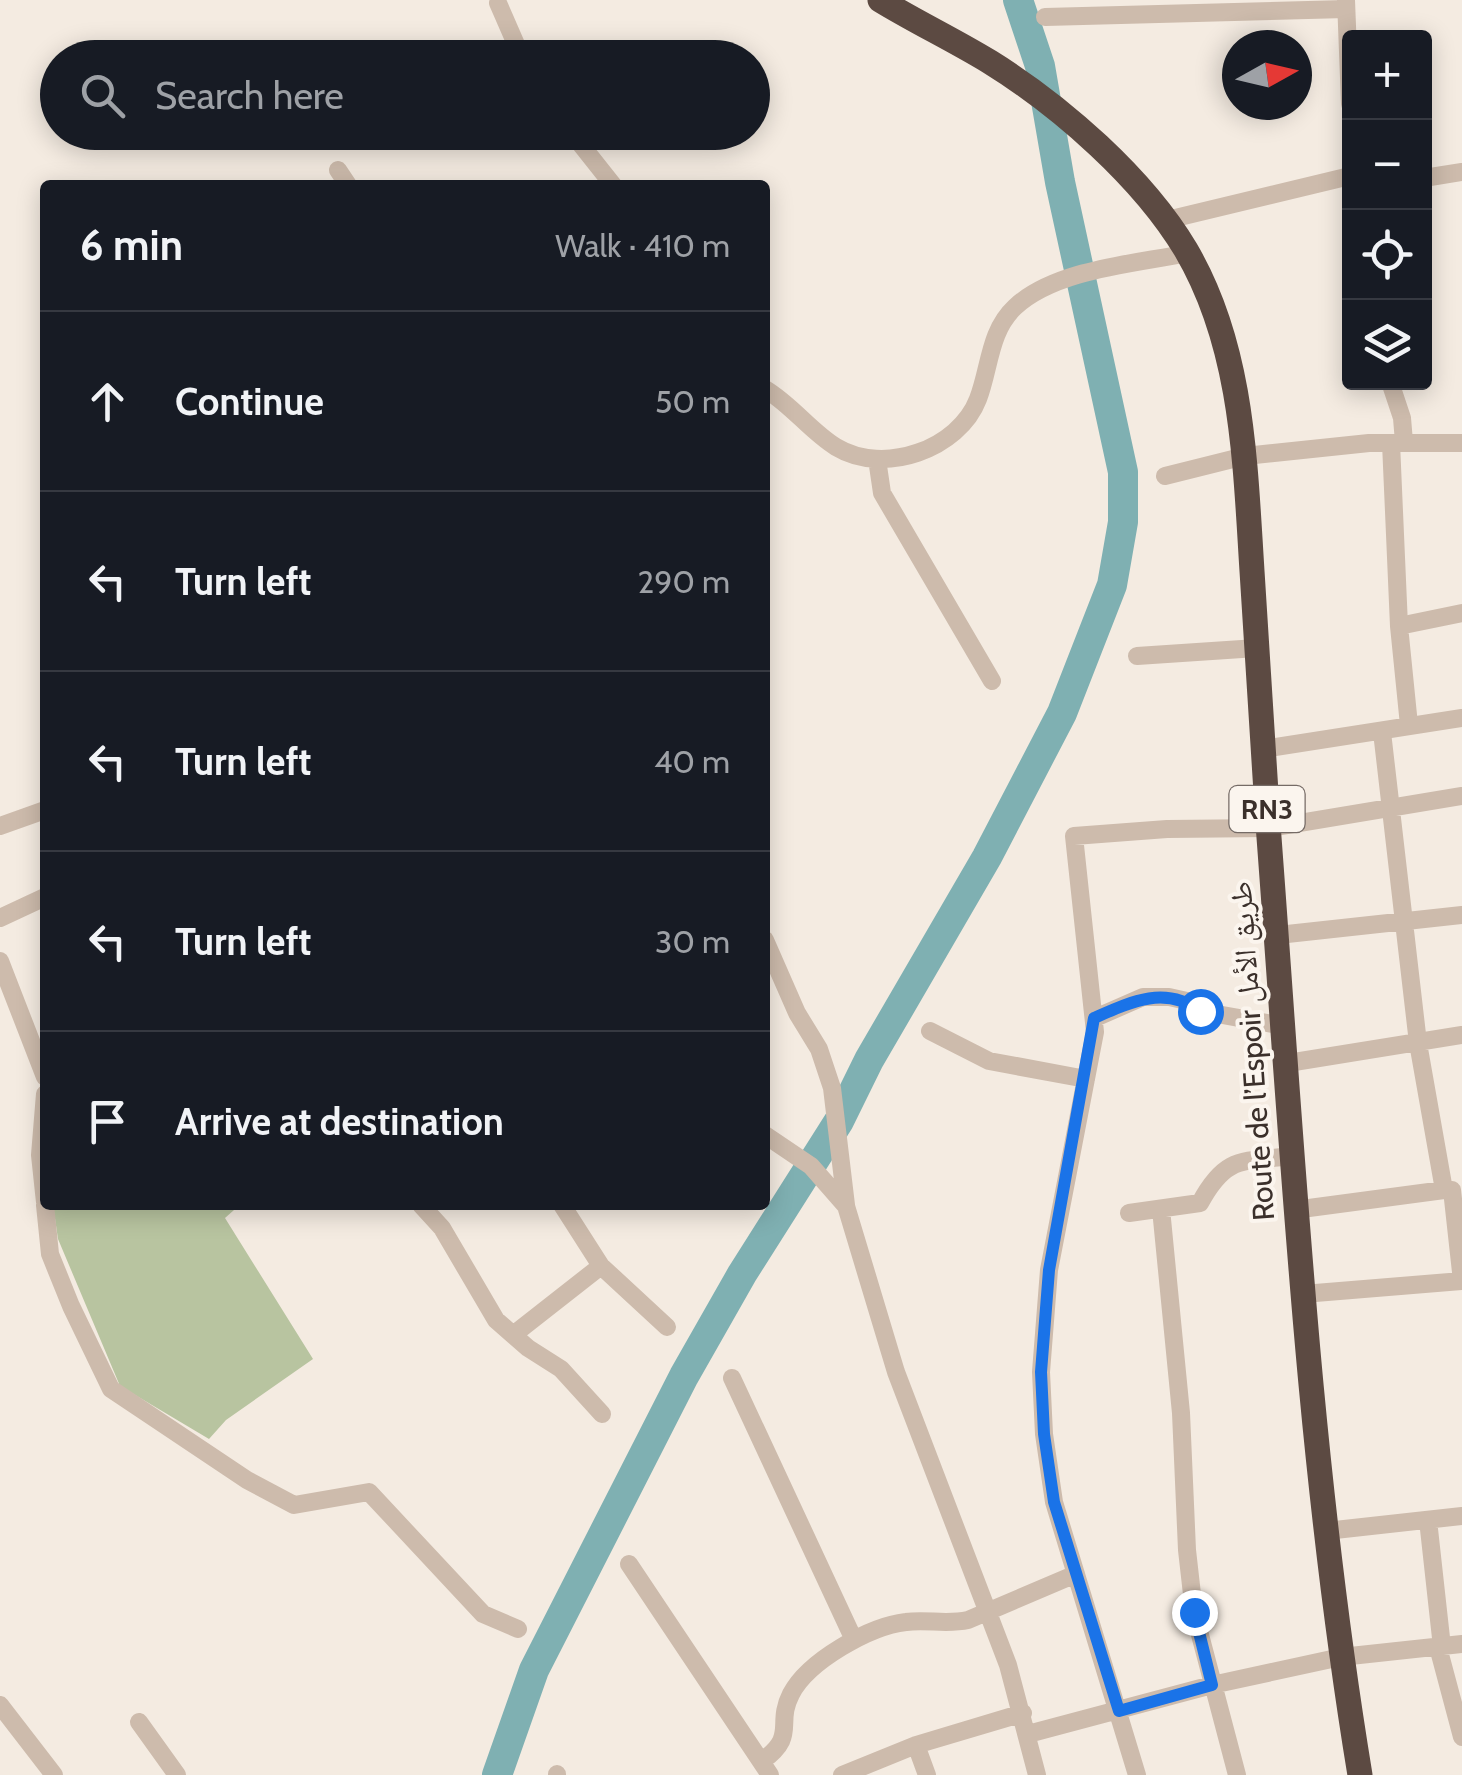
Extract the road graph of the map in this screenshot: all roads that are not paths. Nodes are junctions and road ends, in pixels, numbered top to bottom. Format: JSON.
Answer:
{"nodes":[{"id":1,"x":880,"y":0,"type":"edge"},
{"id":2,"x":498,"y":3,"type":"dead end"},
{"id":3,"x":1346,"y":4,"type":"edge"},
{"id":4,"x":1044,"y":17,"type":"dead end"},
{"id":5,"x":1347,"y":30,"type":"edge"},
{"id":6,"x":514,"y":40,"type":"edge"},
{"id":7,"x":585,"y":150,"type":"edge"},
{"id":8,"x":1462,"y":172,"type":"edge"},
{"id":9,"x":1432,"y":177,"type":"edge"},
{"id":10,"x":1342,"y":178,"type":"edge"},
{"id":11,"x":609,"y":180,"type":"edge"},
{"id":12,"x":1167,"y":220,"type":"junction"},
{"id":13,"x":1188,"y":253,"type":"junction"},
{"id":14,"x":1393,"y":390,"type":"edge"},
{"id":15,"x":770,"y":393,"type":"edge"},
{"id":16,"x":1397,"y":443,"type":"junction"},
{"id":17,"x":1462,"y":444,"type":"edge"},
{"id":18,"x":1245,"y":456,"type":"junction"},
{"id":19,"x":877,"y":459,"type":"junction"},
{"id":20,"x":1165,"y":476,"type":"dead end"},
{"id":21,"x":1462,"y":613,"type":"edge"},
{"id":22,"x":1399,"y":626,"type":"junction"},
{"id":23,"x":1257,"y":648,"type":"junction"},
{"id":24,"x":1137,"y":656,"type":"dead end"},
{"id":25,"x":992,"y":681,"type":"dead end"},
{"id":26,"x":1462,"y":718,"type":"edge"},
{"id":27,"x":1409,"y":725,"type":"junction"},
{"id":28,"x":1382,"y":732,"type":"junction"},
{"id":29,"x":1263,"y":748,"type":"junction"},
{"id":30,"x":1462,"y":796,"type":"edge"},
{"id":31,"x":1392,"y":806,"type":"junction"},
{"id":32,"x":40,"y":812,"type":"edge"},
{"id":33,"x":0,"y":826,"type":"edge"},
{"id":34,"x":1269,"y":828,"type":"junction"},
{"id":35,"x":40,"y":899,"type":"edge"},
{"id":36,"x":1462,"y":915,"type":"edge"},
{"id":37,"x":0,"y":918,"type":"edge"},
{"id":38,"x":1406,"y":921,"type":"junction"},
{"id":39,"x":1278,"y":936,"type":"junction"},
{"id":40,"x":0,"y":960,"type":"edge"},
{"id":41,"x":771,"y":970,"type":"edge"},
{"id":42,"x":1094,"y":1018,"type":"junction"},
{"id":43,"x":1284,"y":1026,"type":"junction"},
{"id":44,"x":930,"y":1031,"type":"dead end"},
{"id":45,"x":1462,"y":1035,"type":"edge"},
{"id":46,"x":1418,"y":1043,"type":"junction"},
{"id":47,"x":40,"y":1064,"type":"edge"},
{"id":48,"x":1288,"y":1064,"type":"junction"},
{"id":49,"x":1086,"y":1079,"type":"junction"},
{"id":50,"x":770,"y":1138,"type":"edge"},
{"id":51,"x":1292,"y":1156,"type":"junction"},
{"id":52,"x":1453,"y":1190,"type":"edge"},
{"id":53,"x":846,"y":1206,"type":"junction"},
{"id":54,"x":1161,"y":1208,"type":"junction"},
{"id":55,"x":46,"y":1210,"type":"edge"},
{"id":56,"x":426,"y":1210,"type":"edge"},
{"id":57,"x":565,"y":1210,"type":"edge"},
{"id":58,"x":1294,"y":1210,"type":"junction"},
{"id":59,"x":1130,"y":1213,"type":"dead end"},
{"id":60,"x":601,"y":1266,"type":"junction"},
{"id":61,"x":1462,"y":1281,"type":"edge"},
{"id":62,"x":1303,"y":1294,"type":"junction"},
{"id":63,"x":667,"y":1326,"type":"dead end"},
{"id":64,"x":513,"y":1335,"type":"junction"},
{"id":65,"x":732,"y":1378,"type":"dead end"},
{"id":66,"x":602,"y":1414,"type":"dead end"},
{"id":67,"x":1462,"y":1516,"type":"edge"},
{"id":68,"x":1428,"y":1520,"type":"junction"},
{"id":69,"x":1326,"y":1531,"type":"junction"},
{"id":70,"x":629,"y":1564,"type":"dead end"},
{"id":71,"x":1076,"y":1574,"type":"junction"},
{"id":72,"x":988,"y":1611,"type":"junction"},
{"id":73,"x":518,"y":1629,"type":"dead end"},
{"id":74,"x":854,"y":1640,"type":"junction"},
{"id":75,"x":1462,"y":1644,"type":"edge"},
{"id":76,"x":1440,"y":1647,"type":"junction"},
{"id":77,"x":1341,"y":1657,"type":"junction"},
{"id":78,"x":1212,"y":1685,"type":"junction"},
{"id":79,"x":0,"y":1705,"type":"edge"},
{"id":80,"x":1119,"y":1711,"type":"junction"},
{"id":81,"x":1023,"y":1713,"type":"junction"},
{"id":82,"x":139,"y":1722,"type":"dead end"},
{"id":83,"x":1028,"y":1734,"type":"junction"},
{"id":84,"x":1462,"y":1737,"type":"edge"},
{"id":85,"x":916,"y":1745,"type":"junction"},
{"id":86,"x":766,"y":1768,"type":"edge"},
{"id":87,"x":1355,"y":1774,"type":"edge"},
{"id":88,"x":54,"y":1775,"type":"edge"},
{"id":89,"x":177,"y":1775,"type":"edge"},
{"id":90,"x":842,"y":1775,"type":"edge"},
{"id":91,"x":927,"y":1775,"type":"edge"},
{"id":92,"x":1037,"y":1775,"type":"edge"},
{"id":93,"x":1137,"y":1775,"type":"edge"},
{"id":94,"x":1237,"y":1775,"type":"edge"}],
"edges":[{"from":1,"to":12,"type":"highway","name":"Route de l’Espoir طريق الأمل","number":"RN3"},
{"from":2,"to":6,"type":"street"},
{"from":3,"to":4,"type":"street"},
{"from":3,"to":5,"type":"street"},
{"from":7,"to":11,"type":"street"},
{"from":8,"to":9,"type":"street"},
{"from":10,"to":12,"type":"street"},
{"from":12,"to":13,"type":"highway","name":"Route de l’Espoir طريق الأمل","number":"RN3"},
{"from":13,"to":18,"type":"highway","name":"Route de l’Espoir طريق الأمل","number":"RN3"},
{"from":13,"to":19,"type":"street"},
{"from":14,"to":16,"type":"street"},
{"from":15,"to":19,"type":"street"},
{"from":16,"to":17,"type":"street"},
{"from":16,"to":18,"type":"street"},
{"from":16,"to":22,"type":"street"},
{"from":18,"to":20,"type":"street"},
{"from":18,"to":23,"type":"highway","name":"Route de l’Espoir طريق الأمل","number":"RN3"},
{"from":19,"to":25,"type":"street"},
{"from":21,"to":22,"type":"street"},
{"from":22,"to":27,"type":"street"},
{"from":23,"to":24,"type":"street"},
{"from":23,"to":29,"type":"highway","name":"Route de l’Espoir طريق الأمل","number":"RN3"},
{"from":26,"to":27,"type":"street"},
{"from":27,"to":28,"type":"street"},
{"from":28,"to":29,"type":"street"},
{"from":28,"to":31,"type":"street"},
{"from":29,"to":34,"type":"highway","name":"Route de l’Espoir طريق الأمل","number":"RN3"},
{"from":30,"to":31,"type":"street"},
{"from":31,"to":34,"type":"street"},
{"from":31,"to":38,"type":"street"},
{"from":32,"to":33,"type":"street"},
{"from":34,"to":39,"type":"highway","name":"Route de l’Espoir طريق الأمل","number":"RN3"},
{"from":34,"to":42,"type":"street"},
{"from":35,"to":37,"type":"street"},
{"from":36,"to":38,"type":"street"},
{"from":38,"to":39,"type":"street"},
{"from":38,"to":46,"type":"street"},
{"from":39,"to":43,"type":"highway","name":"Route de l’Espoir طريق الأمل","number":"RN3"},
{"from":40,"to":47,"type":"street"},
{"from":41,"to":53,"type":"street"},
{"from":42,"to":43,"type":"street"},
{"from":42,"to":49,"type":"street"},
{"from":43,"to":48,"type":"highway","name":"Route de l’Espoir طريق الأمل","number":"RN3"},
{"from":44,"to":49,"type":"street"},
{"from":45,"to":46,"type":"street"},
{"from":46,"to":48,"type":"street"},
{"from":46,"to":52,"type":"street"},
{"from":48,"to":51,"type":"highway","name":"Route de l’Espoir طريق الأمل","number":"RN3"},
{"from":49,"to":71,"type":"street"},
{"from":50,"to":53,"type":"street"},
{"from":51,"to":54,"type":"street"},
{"from":51,"to":58,"type":"highway","name":"Route de l’Espoir طريق الأمل","number":"RN3"},
{"from":52,"to":58,"type":"street"},
{"from":52,"to":61,"type":"street"},
{"from":53,"to":72,"type":"street"},
{"from":54,"to":59,"type":"street"},
{"from":54,"to":78,"type":"street"},
{"from":55,"to":73,"type":"street"},
{"from":56,"to":64,"type":"street"},
{"from":57,"to":60,"type":"street"},
{"from":58,"to":62,"type":"highway","name":"Route de l’Espoir طريق الأمل","number":"RN3"},
{"from":60,"to":63,"type":"street"},
{"from":60,"to":64,"type":"street"},
{"from":61,"to":62,"type":"street"},
{"from":62,"to":69,"type":"highway","name":"Route de l’Espoir طريق الأمل","number":"RN3"},
{"from":64,"to":66,"type":"street"},
{"from":65,"to":74,"type":"street"},
{"from":67,"to":68,"type":"street"},
{"from":68,"to":69,"type":"street"},
{"from":68,"to":76,"type":"street"},
{"from":69,"to":77,"type":"highway","name":"Route de l’Espoir طريق الأمل","number":"RN3"},
{"from":70,"to":86,"type":"street"},
{"from":71,"to":72,"type":"street"},
{"from":71,"to":80,"type":"street"},
{"from":72,"to":74,"type":"street"},
{"from":72,"to":81,"type":"street"},
{"from":74,"to":86,"type":"street"},
{"from":75,"to":76,"type":"street"},
{"from":76,"to":77,"type":"street"},
{"from":76,"to":84,"type":"street"},
{"from":77,"to":78,"type":"street"},
{"from":77,"to":87,"type":"highway","name":"Route de l’Espoir طريق الأمل","number":"RN3"},
{"from":78,"to":80,"type":"street"},
{"from":78,"to":94,"type":"street"},
{"from":79,"to":88,"type":"street"},
{"from":80,"to":83,"type":"street"},
{"from":80,"to":93,"type":"street"},
{"from":81,"to":83,"type":"street"},
{"from":81,"to":85,"type":"street"},
{"from":82,"to":89,"type":"street"},
{"from":83,"to":92,"type":"street"},
{"from":85,"to":90,"type":"street"},
{"from":85,"to":91,"type":"street"}]}
